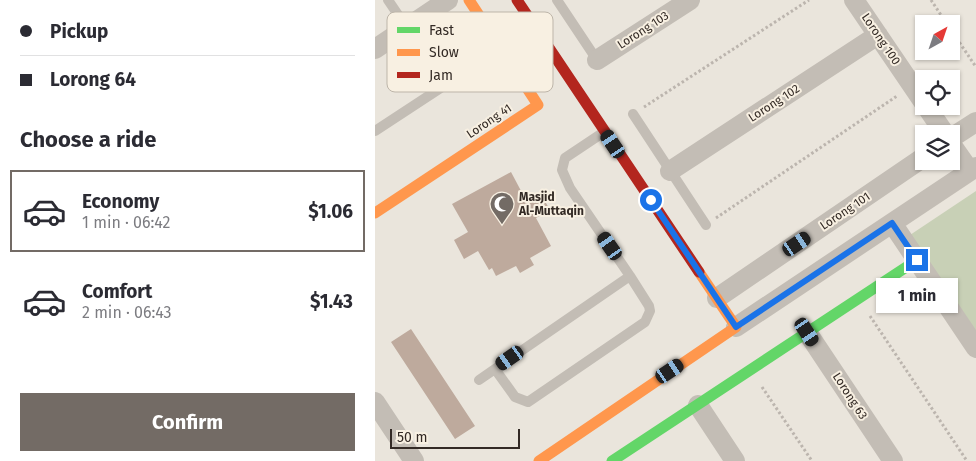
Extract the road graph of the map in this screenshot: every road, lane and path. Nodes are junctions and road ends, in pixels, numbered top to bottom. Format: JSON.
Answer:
{"nodes":[{"id":1,"x":388,"y":0,"type":"edge"},
{"id":2,"x":448,"y":0,"type":"edge"},
{"id":3,"x":469,"y":0,"type":"edge"},
{"id":4,"x":517,"y":0,"type":"edge"},
{"id":5,"x":557,"y":0,"type":"edge"},
{"id":6,"x":689,"y":0,"type":"edge"},
{"id":7,"x":809,"y":0,"type":"edge"},
{"id":8,"x":854,"y":0,"type":"edge"},
{"id":9,"x":931,"y":0,"type":"edge"},
{"id":10,"x":396,"y":12,"type":"edge"},
{"id":11,"x":430,"y":12,"type":"edge"},
{"id":12,"x":477,"y":12,"type":"edge"},
{"id":13,"x":525,"y":12,"type":"edge"},
{"id":14,"x":941,"y":15,"type":"edge"},
{"id":15,"x":877,"y":34,"type":"junction"},
{"id":16,"x":387,"y":41,"type":"edge"},
{"id":17,"x":960,"y":43,"type":"edge"},
{"id":18,"x":375,"y":49,"type":"edge"},
{"id":19,"x":553,"y":54,"type":"edge"},
{"id":20,"x":597,"y":60,"type":"joint"},
{"id":21,"x":976,"y":67,"type":"edge"},
{"id":22,"x":912,"y":86,"type":"junction"},
{"id":23,"x":915,"y":90,"type":"edge"},
{"id":24,"x":434,"y":92,"type":"edge"},
{"id":25,"x":530,"y":92,"type":"edge"},
{"id":26,"x":633,"y":114,"type":"joint"},
{"id":27,"x":976,"y":122,"type":"edge"},
{"id":28,"x":375,"y":131,"type":"edge"},
{"id":29,"x":605,"y":131,"type":"junction"},
{"id":30,"x":960,"y":132,"type":"edge"},
{"id":31,"x":960,"y":154,"type":"edge"},
{"id":32,"x":915,"y":163,"type":"edge"},
{"id":33,"x":973,"y":169,"type":"edge"},
{"id":34,"x":670,"y":171,"type":"junction"},
{"id":35,"x":375,"y":213,"type":"edge"},
{"id":36,"x":892,"y":223,"type":"junction"},
{"id":37,"x":706,"y":224,"type":"joint"},
{"id":38,"x":917,"y":260,"type":"junction"},
{"id":39,"x":630,"y":276,"type":"junction"},
{"id":40,"x":717,"y":298,"type":"junction"},
{"id":41,"x":858,"y":299,"type":"junction"},
{"id":42,"x":736,"y":327,"type":"junction"},
{"id":43,"x":807,"y":332,"type":"junction"},
{"id":44,"x":976,"y":348,"type":"edge"},
{"id":45,"x":495,"y":369,"type":"junction"},
{"id":46,"x":751,"y":370,"type":"junction"},
{"id":47,"x":479,"y":380,"type":"dead end"},
{"id":48,"x":375,"y":402,"type":"edge"},
{"id":49,"x":697,"y":405,"type":"junction"},
{"id":50,"x":414,"y":461,"type":"edge"},
{"id":51,"x":539,"y":461,"type":"edge"},
{"id":52,"x":613,"y":461,"type":"edge"},
{"id":53,"x":735,"y":461,"type":"edge"},
{"id":54,"x":812,"y":461,"type":"edge"},
{"id":55,"x":893,"y":461,"type":"edge"},
{"id":56,"x":967,"y":461,"type":"edge"}],
"edges":[{"from":1,"to":10,"type":"lane"},
{"from":2,"to":11,"type":"street"},
{"from":3,"to":12,"type":"street","name":"Lorong 41"},
{"from":4,"to":13,"type":"street"},
{"from":5,"to":20,"type":"lane"},
{"from":6,"to":20,"type":"street","name":"Lorong 103"},
{"from":7,"to":26,"type":"path"},
{"from":8,"to":15,"type":"street","name":"Lorong 100"},
{"from":9,"to":14,"type":"path"},
{"from":15,"to":22,"type":"street","name":"Lorong 100"},
{"from":15,"to":34,"type":"street","name":"Lorong 102"},
{"from":16,"to":18,"type":"street"},
{"from":17,"to":21,"type":"path"},
{"from":19,"to":29,"type":"street"},
{"from":22,"to":23,"type":"street","name":"Lorong 100"},
{"from":22,"to":37,"type":"path"},
{"from":24,"to":28,"type":"lane"},
{"from":25,"to":35,"type":"street","name":"Lorong 41"},
{"from":26,"to":34,"type":"lane"},
{"from":27,"to":30,"type":"street"},
{"from":29,"to":39,"type":"lane"},
{"from":29,"to":40,"type":"street"},
{"from":31,"to":33,"type":"street"},
{"from":32,"to":40,"type":"street","name":"Lorong 101"},
{"from":33,"to":36,"type":"street"},
{"from":34,"to":37,"type":"lane"},
{"from":36,"to":38,"type":"street"},
{"from":36,"to":42,"type":"street"},
{"from":38,"to":41,"type":"street"},
{"from":38,"to":44,"type":"street"},
{"from":39,"to":45,"type":"lane"},
{"from":39,"to":45,"type":"lane"},
{"from":40,"to":42,"type":"street"},
{"from":41,"to":43,"type":"street"},
{"from":41,"to":56,"type":"path"},
{"from":42,"to":51,"type":"street"},
{"from":43,"to":46,"type":"street"},
{"from":43,"to":55,"type":"street","name":"Lorong 63"},
{"from":45,"to":47,"type":"lane"},
{"from":46,"to":49,"type":"street"},
{"from":46,"to":54,"type":"path"},
{"from":48,"to":50,"type":"street"},
{"from":49,"to":52,"type":"street"},
{"from":49,"to":53,"type":"street"}]}
